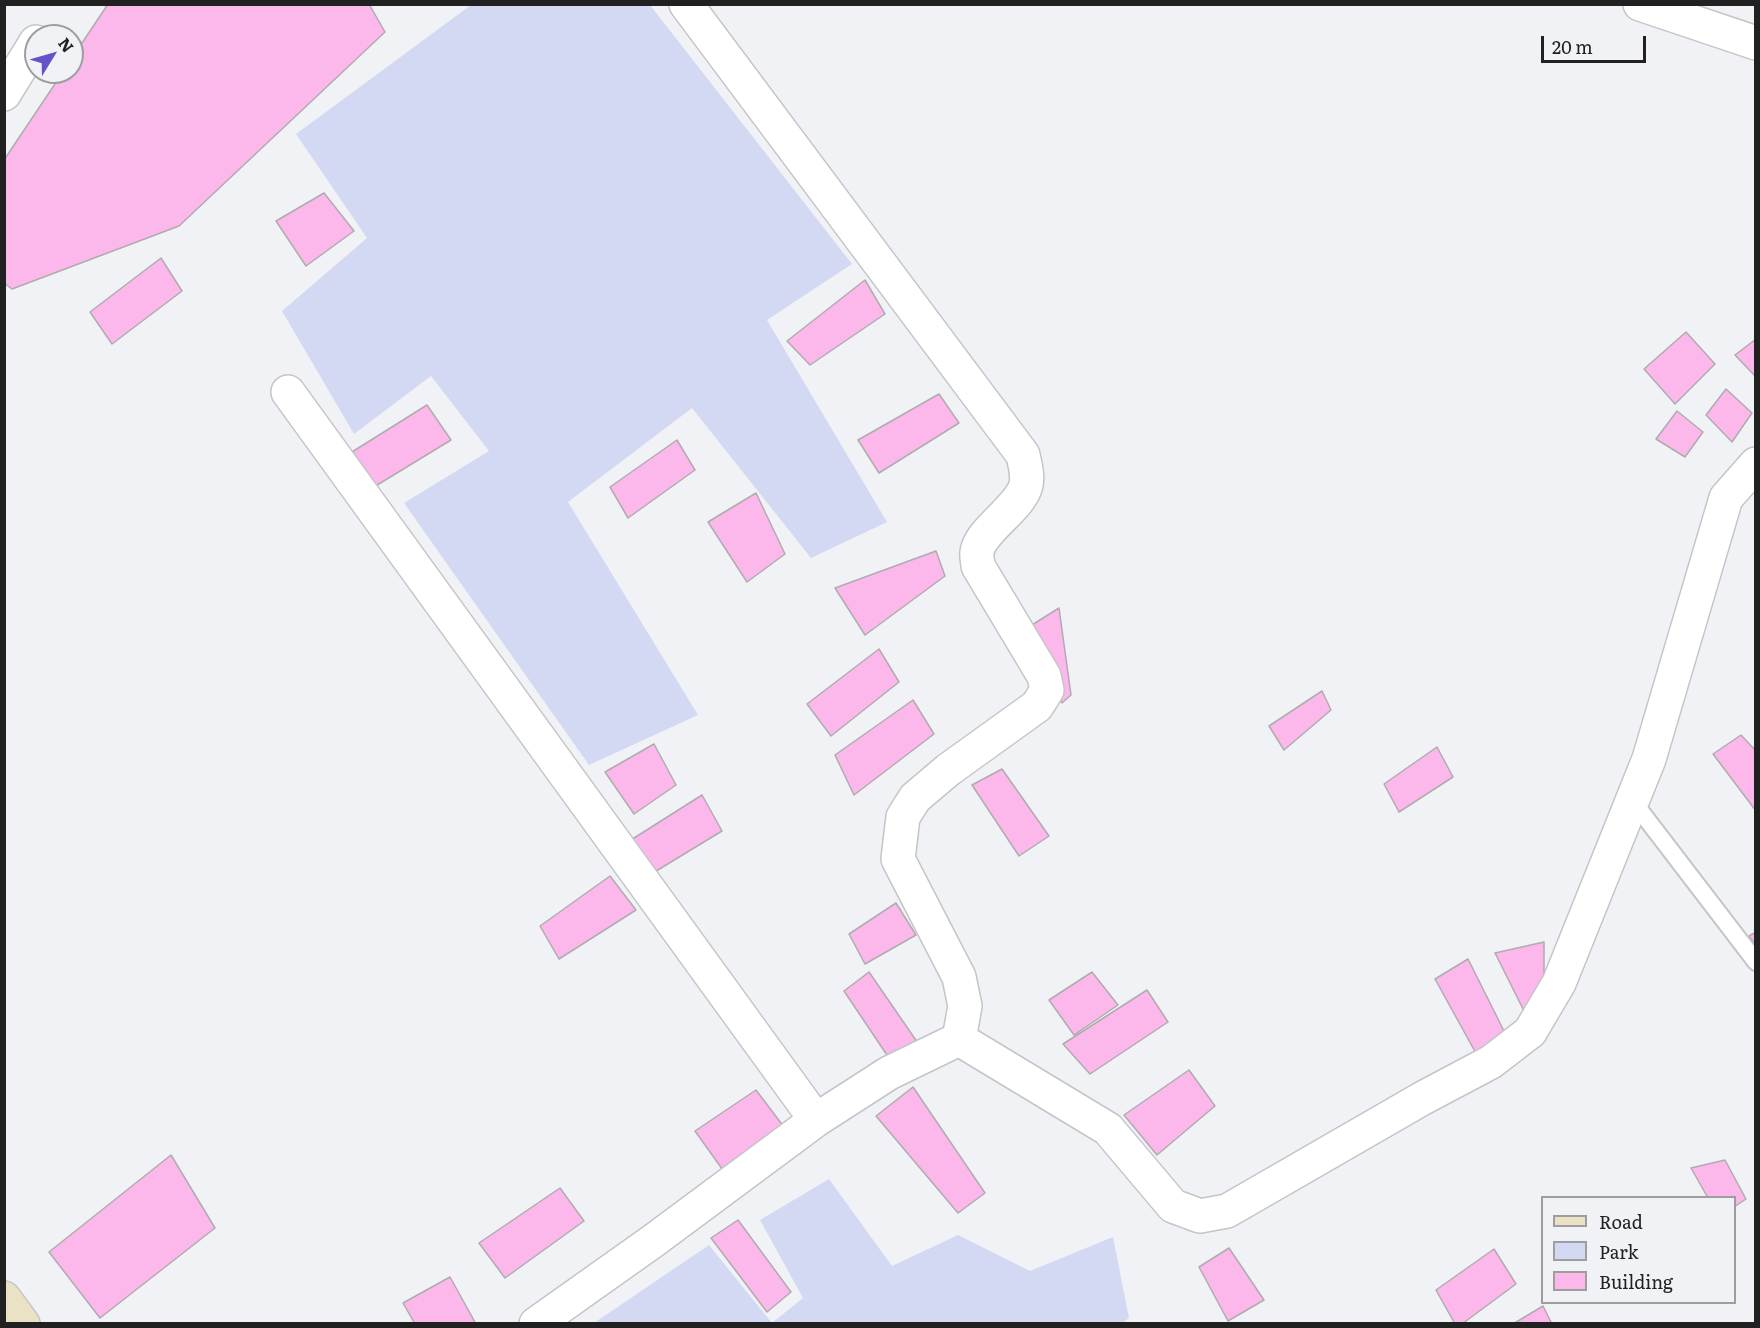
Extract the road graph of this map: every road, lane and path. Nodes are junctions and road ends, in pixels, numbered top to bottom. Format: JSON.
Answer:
{"nodes":[{"id":1,"x":686,"y":4,"type":"edge"},
{"id":2,"x":1640,"y":4,"type":"edge"},
{"id":3,"x":1755,"y":43,"type":"edge"},
{"id":4,"x":24,"y":62,"type":"edge"},
{"id":5,"x":4,"y":94,"type":"edge"},
{"id":6,"x":288,"y":392,"type":"dead end"},
{"id":7,"x":1755,"y":464,"type":"edge"},
{"id":8,"x":1632,"y":800,"type":"junction"},
{"id":9,"x":1755,"y":962,"type":"edge"},
{"id":10,"x":959,"y":1039,"type":"junction"},
{"id":11,"x":816,"y":1120,"type":"junction"},
{"id":12,"x":4,"y":1298,"type":"edge"},
{"id":13,"x":23,"y":1323,"type":"edge"},
{"id":14,"x":536,"y":1323,"type":"edge"}],
"edges":[{"from":1,"to":10,"type":"street"},
{"from":2,"to":3,"type":"street"},
{"from":4,"to":5,"type":"street"},
{"from":6,"to":11,"type":"street"},
{"from":7,"to":8,"type":"street"},
{"from":8,"to":9,"type":"lane"},
{"from":8,"to":10,"type":"street"},
{"from":10,"to":11,"type":"street"},
{"from":11,"to":14,"type":"street"},
{"from":12,"to":13,"type":"main road"}]}
